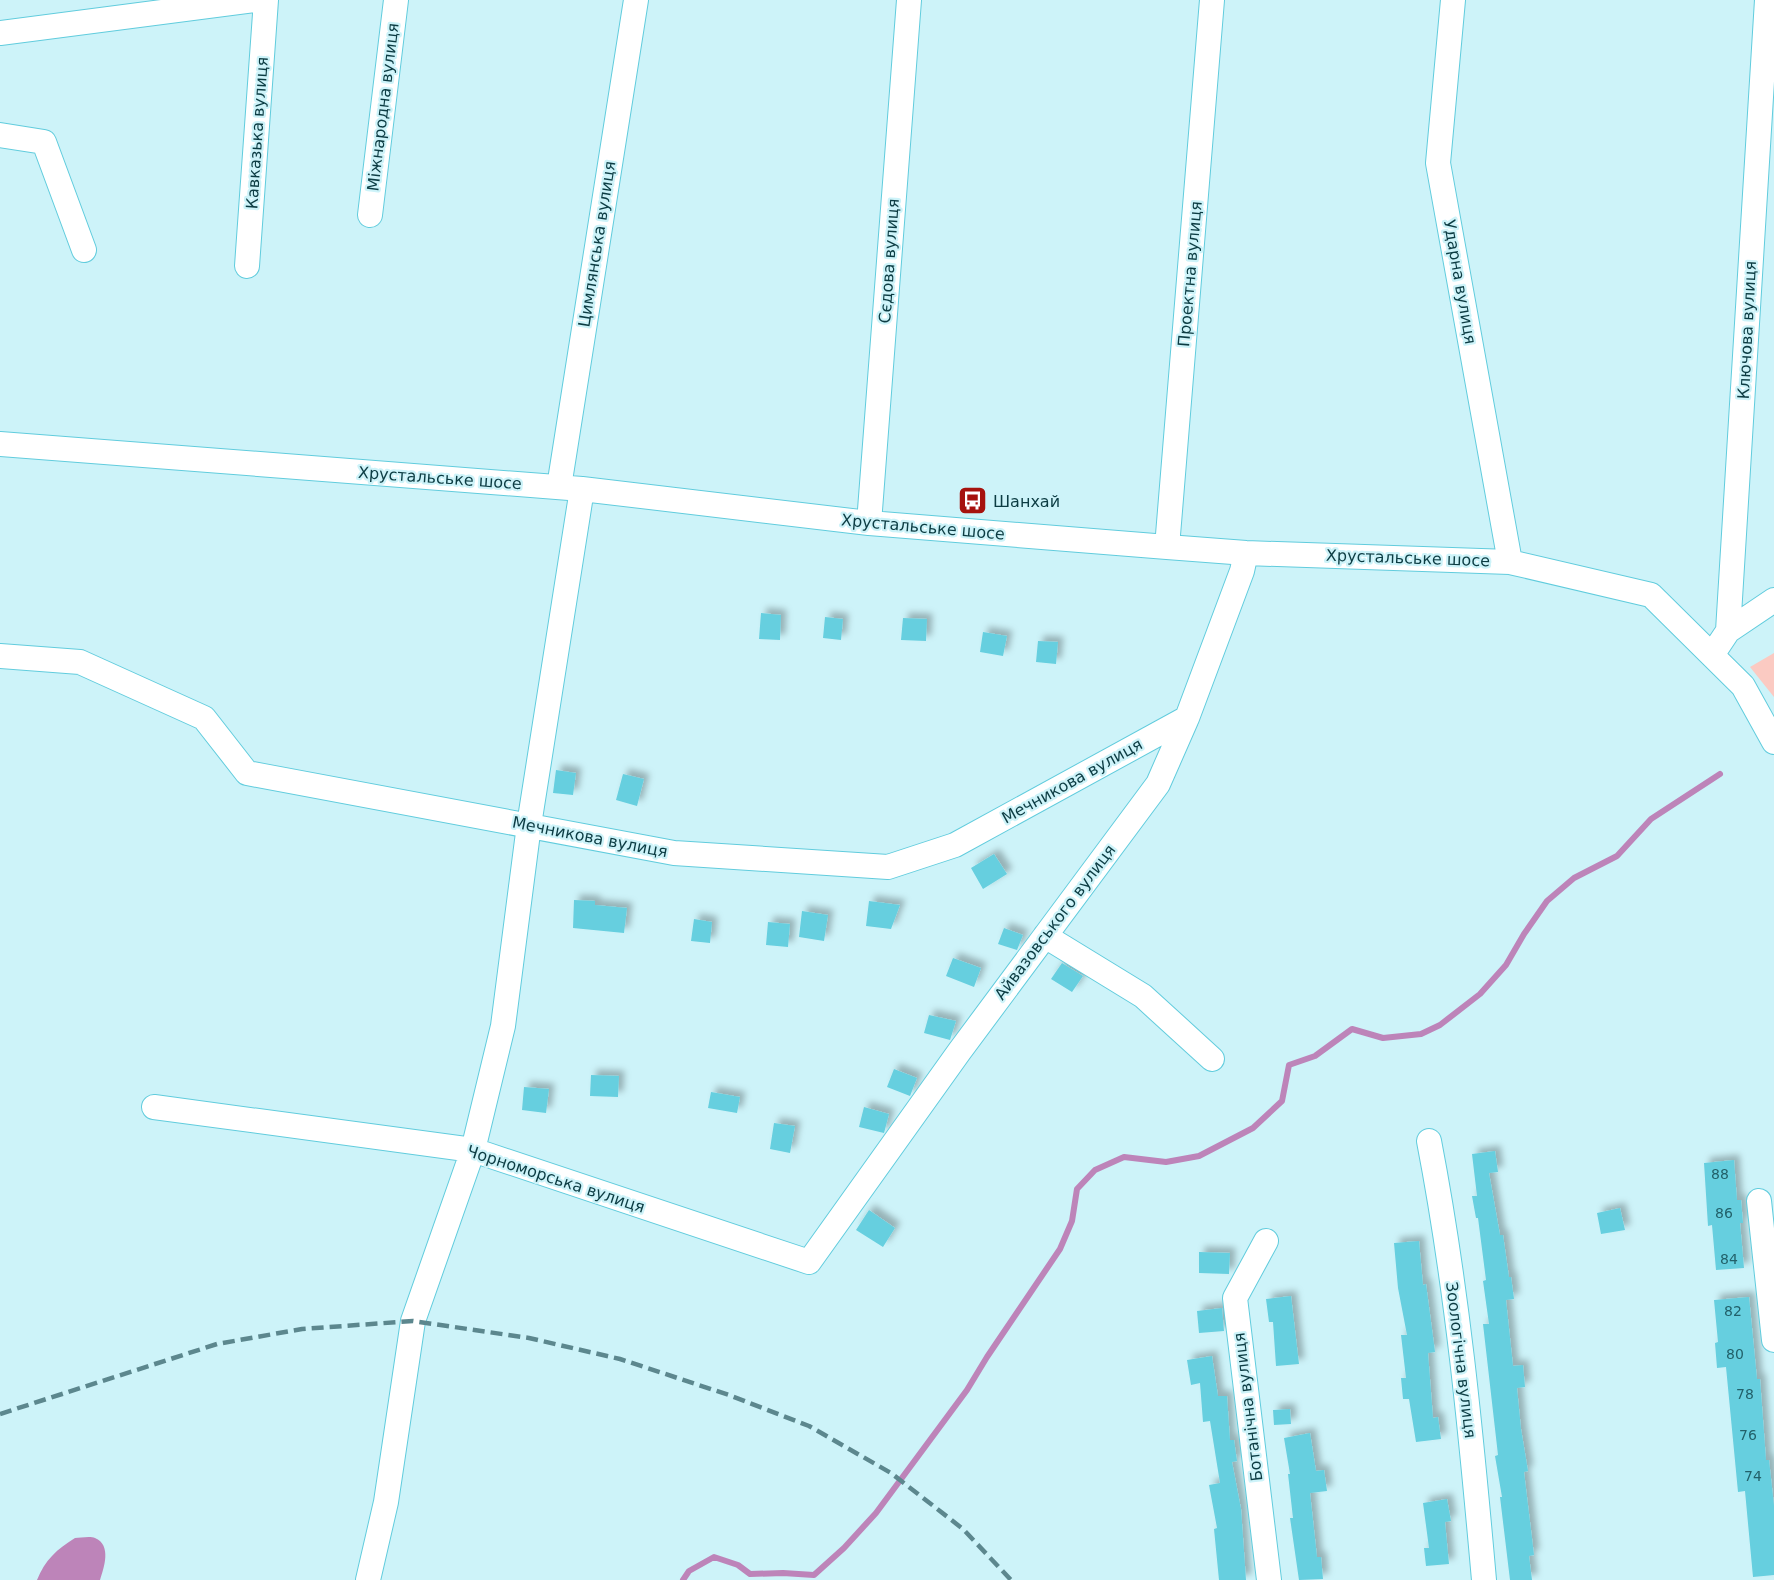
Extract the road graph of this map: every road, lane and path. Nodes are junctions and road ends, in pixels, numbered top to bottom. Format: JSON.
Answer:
{"nodes":[{"id":1,"x":254,"y":0,"type":"edge"},
{"id":2,"x":267,"y":0,"type":"edge"},
{"id":3,"x":396,"y":0,"type":"edge"},
{"id":4,"x":636,"y":0,"type":"edge"},
{"id":5,"x":909,"y":0,"type":"edge"},
{"id":6,"x":1212,"y":0,"type":"edge"},
{"id":7,"x":1453,"y":0,"type":"edge"},
{"id":8,"x":1767,"y":0,"type":"edge"},
{"id":9,"x":0,"y":33,"type":"edge"},
{"id":10,"x":0,"y":135,"type":"edge"},
{"id":11,"x":370,"y":215,"type":"dead end"},
{"id":12,"x":84,"y":250,"type":"dead end"},
{"id":13,"x":247,"y":266,"type":"dead end"},
{"id":14,"x":0,"y":444,"type":"edge"},
{"id":15,"x":571,"y":488,"type":"junction"},
{"id":16,"x":869,"y":523,"type":"junction"},
{"id":17,"x":1167,"y":547,"type":"junction"},
{"id":18,"x":1246,"y":553,"type":"junction"},
{"id":19,"x":1510,"y":562,"type":"junction"},
{"id":20,"x":1774,"y":600,"type":"edge"},
{"id":21,"x":1728,"y":631,"type":"junction"},
{"id":22,"x":1712,"y":654,"type":"junction"},
{"id":23,"x":0,"y":656,"type":"edge"},
{"id":24,"x":1187,"y":718,"type":"junction"},
{"id":25,"x":1774,"y":742,"type":"edge"},
{"id":26,"x":529,"y":825,"type":"junction"},
{"id":27,"x":1045,"y":936,"type":"junction"},
{"id":28,"x":1212,"y":1059,"type":"dead end"},
{"id":29,"x":154,"y":1107,"type":"dead end"},
{"id":30,"x":1429,"y":1141,"type":"dead end"},
{"id":31,"x":473,"y":1150,"type":"junction"},
{"id":32,"x":1759,"y":1201,"type":"dead end"},
{"id":33,"x":1266,"y":1241,"type":"dead end"},
{"id":34,"x":809,"y":1262,"type":"joint"},
{"id":35,"x":1774,"y":1340,"type":"edge"},
{"id":36,"x":368,"y":1580,"type":"edge"},
{"id":37,"x":1269,"y":1580,"type":"edge"},
{"id":38,"x":1484,"y":1580,"type":"edge"}],
"edges":[{"from":1,"to":9,"type":"street"},
{"from":2,"to":13,"type":"street","name":"Кавказька вулиця"},
{"from":3,"to":11,"type":"street","name":"Міжнародна вулиця"},
{"from":4,"to":15,"type":"street","name":"Цимлянська вулиця"},
{"from":5,"to":16,"type":"street","name":"Сєдова вулиця"},
{"from":6,"to":17,"type":"street","name":"Проектна вулиця"},
{"from":7,"to":19,"type":"street","name":"Ударна вулиця"},
{"from":8,"to":21,"type":"street","name":"Ключова вулиця"},
{"from":10,"to":12,"type":"street"},
{"from":14,"to":15,"type":"street","name":"Хрустальське шосе"},
{"from":15,"to":16,"type":"street","name":"Хрустальське шосе"},
{"from":15,"to":26,"type":"street","name":"Цимлянська вулиця"},
{"from":16,"to":17,"type":"street","name":"Хрустальське шосе"},
{"from":17,"to":18,"type":"street","name":"Хрустальське шосе"},
{"from":18,"to":19,"type":"street","name":"Хрустальське шосе"},
{"from":18,"to":24,"type":"street","name":"Айвазовського вулиця"},
{"from":19,"to":22,"type":"street","name":"Хрустальське шосе"},
{"from":20,"to":21,"type":"street"},
{"from":21,"to":22,"type":"street"},
{"from":22,"to":25,"type":"street","name":"Хрустальське шосе"},
{"from":23,"to":26,"type":"street","name":"Мечникова вулиця"},
{"from":24,"to":26,"type":"street","name":"Мечникова вулиця"},
{"from":24,"to":27,"type":"street","name":"Айвазовського вулиця"},
{"from":26,"to":31,"type":"street","name":"Цимлянська вулиця"},
{"from":27,"to":28,"type":"street"},
{"from":27,"to":34,"type":"street","name":"Айвазовського вулиця"},
{"from":29,"to":31,"type":"street","name":"Чорноморська вулиця"},
{"from":30,"to":38,"type":"street","name":"Зоологічна вулиця"},
{"from":31,"to":34,"type":"street","name":"Чорноморська вулиця"},
{"from":31,"to":36,"type":"street","name":"Цимлянська вулиця"},
{"from":32,"to":35,"type":"street"},
{"from":33,"to":37,"type":"street","name":"Ботанічна вулиця"}]}
